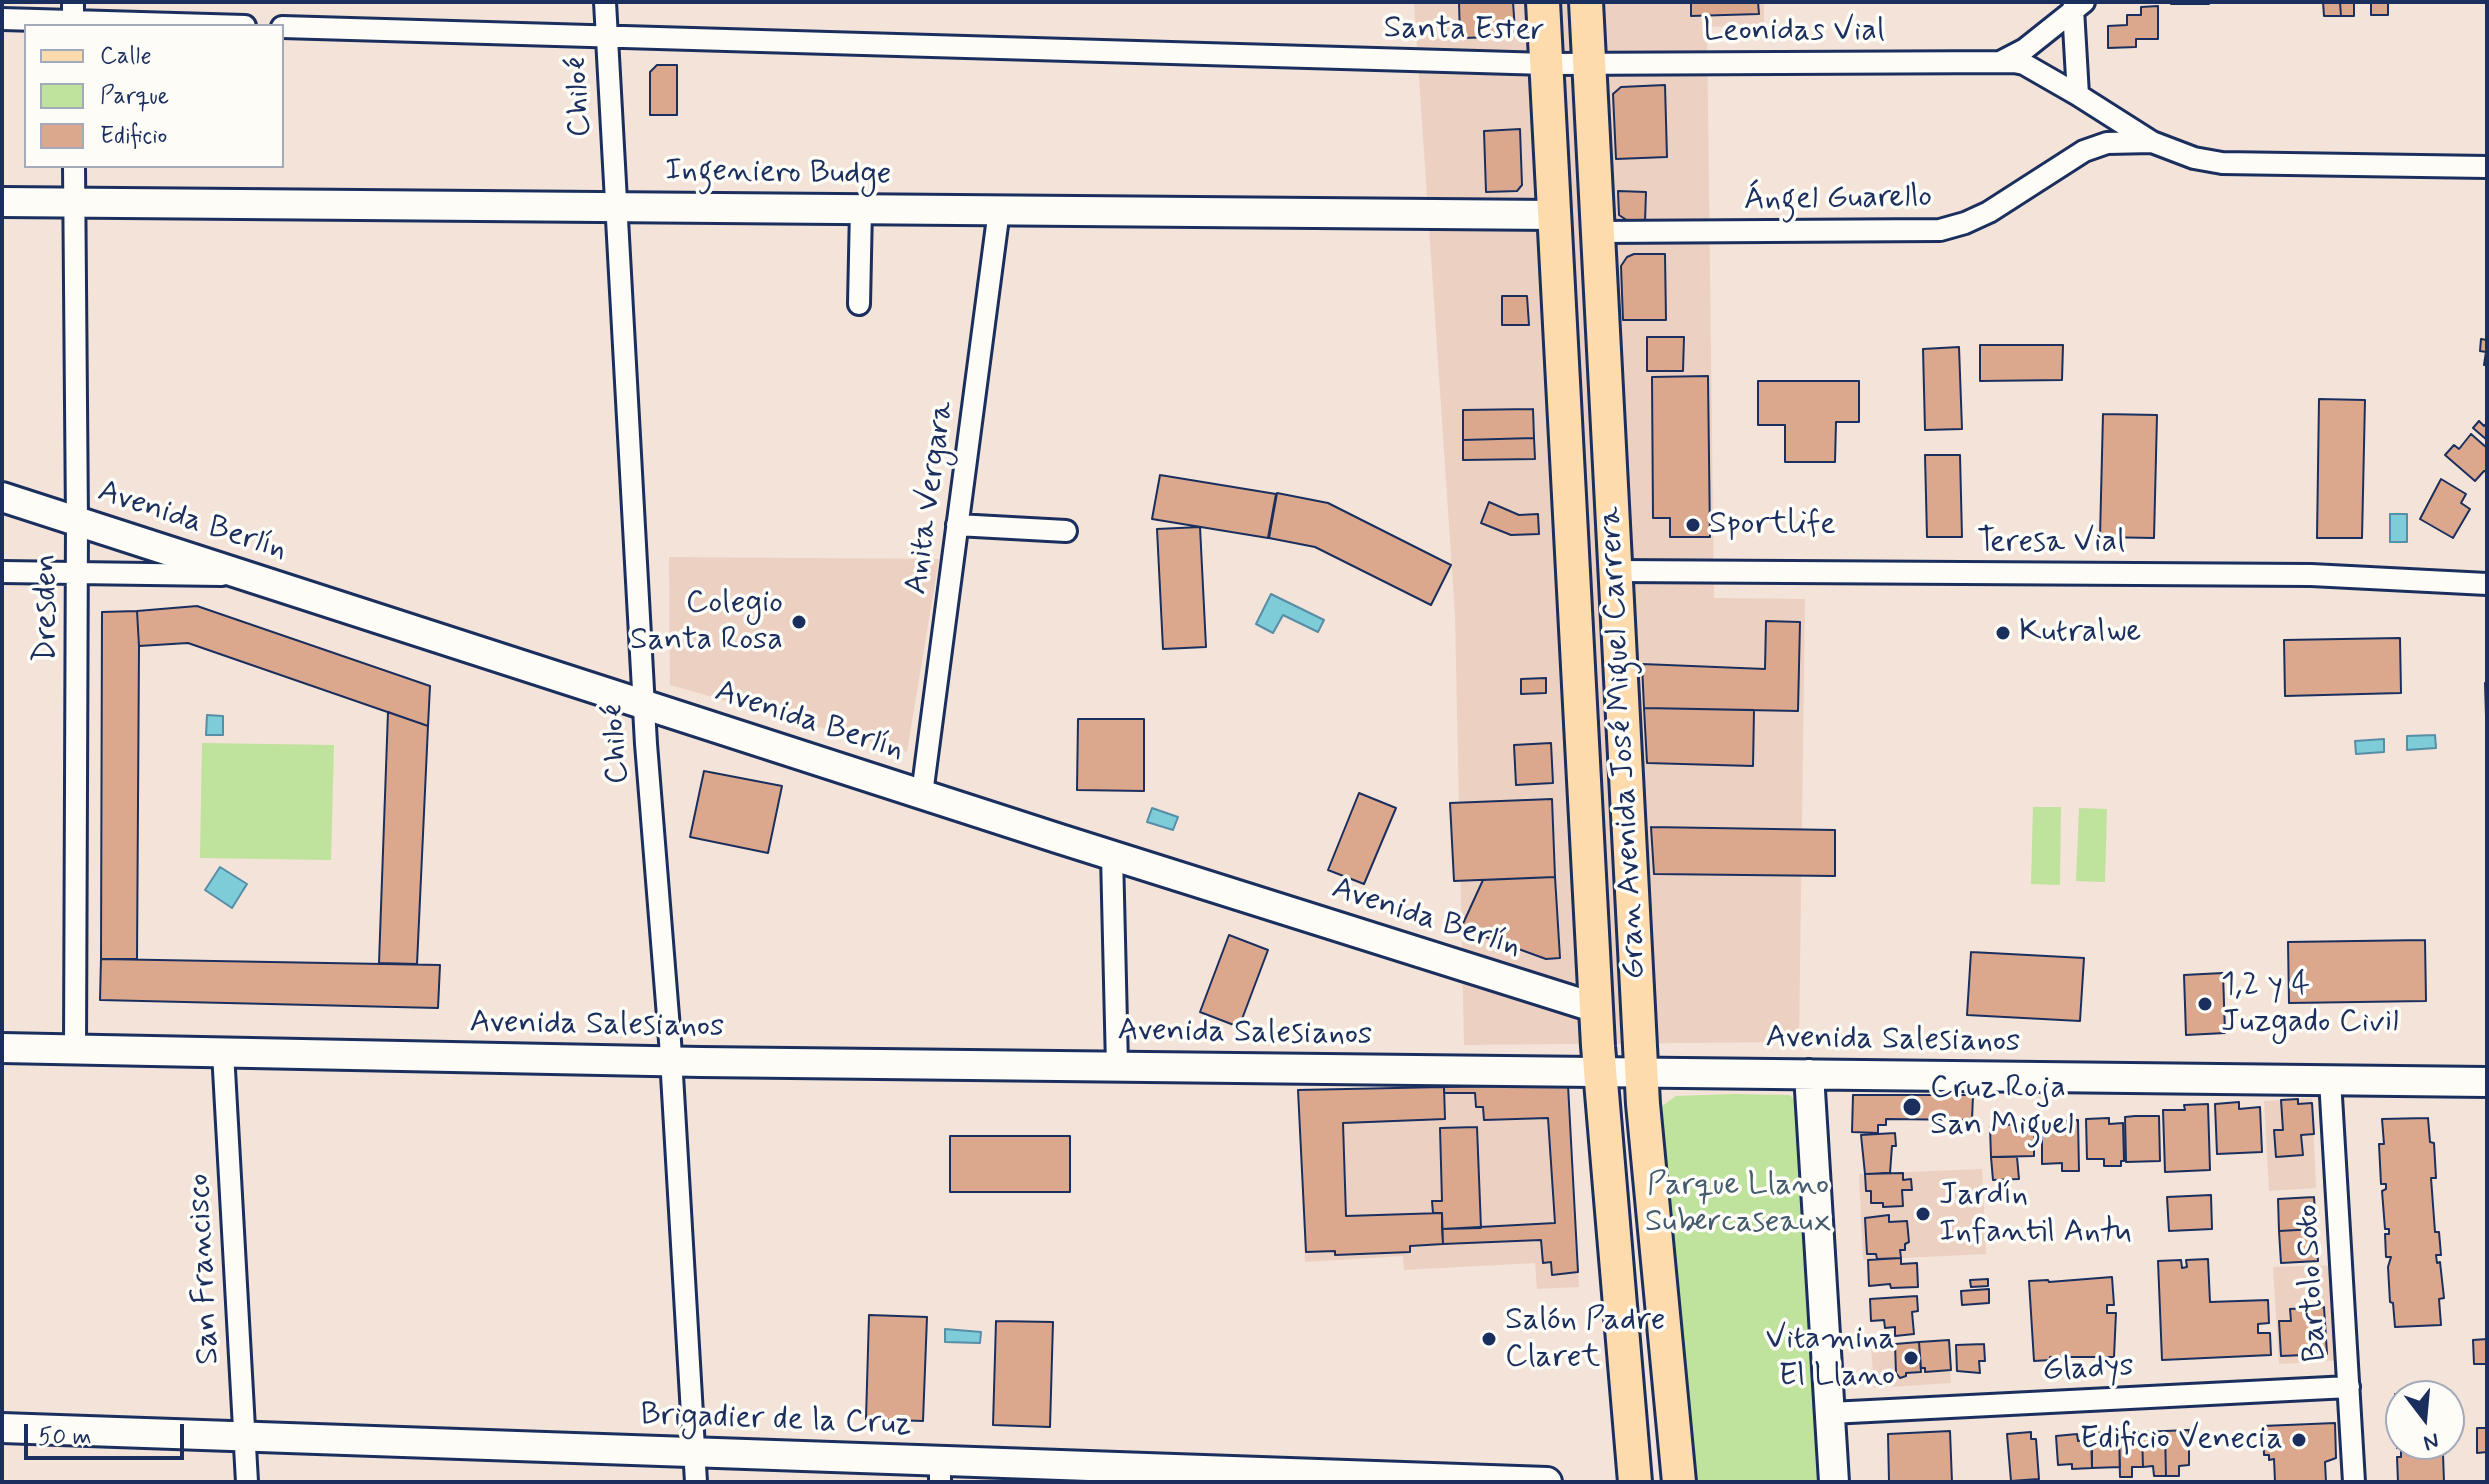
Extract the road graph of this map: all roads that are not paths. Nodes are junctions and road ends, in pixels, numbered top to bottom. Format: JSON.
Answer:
{"nodes":[{"id":1,"x":605,"y":2,"type":"edge"},
{"id":2,"x":1543,"y":2,"type":"edge"},
{"id":3,"x":1586,"y":2,"type":"edge"},
{"id":4,"x":2077,"y":4,"type":"edge"},
{"id":5,"x":73,"y":16,"type":"edge"},
{"id":6,"x":2,"y":19,"type":"edge"},
{"id":7,"x":211,"y":24,"type":"edge"},
{"id":8,"x":284,"y":27,"type":"edge"},
{"id":9,"x":607,"y":37,"type":"junction"},
{"id":10,"x":1589,"y":62,"type":"junction"},
{"id":11,"x":2000,"y":62,"type":"junction"},
{"id":12,"x":1547,"y":64,"type":"junction"},
{"id":13,"x":2078,"y":95,"type":"junction"},
{"id":14,"x":2152,"y":142,"type":"junction"},
{"id":15,"x":2487,"y":167,"type":"edge"},
{"id":16,"x":74,"y":168,"type":"edge"},
{"id":17,"x":2,"y":202,"type":"edge"},
{"id":18,"x":74,"y":202,"type":"junction"},
{"id":19,"x":616,"y":207,"type":"junction"},
{"id":20,"x":861,"y":209,"type":"junction"},
{"id":21,"x":999,"y":210,"type":"junction"},
{"id":22,"x":1554,"y":215,"type":"junction"},
{"id":23,"x":1598,"y":232,"type":"junction"},
{"id":24,"x":859,"y":304,"type":"dead end"},
{"id":25,"x":2,"y":497,"type":"edge"},
{"id":26,"x":77,"y":521,"type":"junction"},
{"id":27,"x":957,"y":525,"type":"junction"},
{"id":28,"x":1066,"y":531,"type":"dead end"},
{"id":29,"x":1572,"y":541,"type":"junction"},
{"id":30,"x":1615,"y":571,"type":"junction"},
{"id":31,"x":2,"y":572,"type":"edge"},
{"id":32,"x":77,"y":573,"type":"junction"},
{"id":33,"x":248,"y":576,"type":"junction"},
{"id":34,"x":2487,"y":584,"type":"edge"},
{"id":35,"x":644,"y":705,"type":"junction"},
{"id":36,"x":922,"y":794,"type":"junction"},
{"id":37,"x":1112,"y":855,"type":"junction"},
{"id":38,"x":1596,"y":1008,"type":"junction"},
{"id":39,"x":2,"y":1048,"type":"edge"},
{"id":40,"x":75,"y":1049,"type":"junction"},
{"id":41,"x":223,"y":1052,"type":"junction"},
{"id":42,"x":671,"y":1061,"type":"junction"},
{"id":43,"x":1117,"y":1066,"type":"junction"},
{"id":44,"x":1642,"y":1071,"type":"junction"},
{"id":45,"x":1600,"y":1072,"type":"junction"},
{"id":46,"x":1809,"y":1074,"type":"junction"},
{"id":47,"x":2330,"y":1080,"type":"junction"},
{"id":48,"x":2487,"y":1082,"type":"edge"},
{"id":49,"x":2349,"y":1387,"type":"junction"},
{"id":50,"x":1830,"y":1413,"type":"junction"},
{"id":51,"x":2,"y":1428,"type":"edge"},
{"id":52,"x":244,"y":1437,"type":"junction"},
{"id":53,"x":694,"y":1452,"type":"junction"},
{"id":54,"x":940,"y":1472,"type":"edge"},
{"id":55,"x":1671,"y":1481,"type":"edge"},
{"id":56,"x":247,"y":1482,"type":"edge"},
{"id":57,"x":696,"y":1482,"type":"edge"},
{"id":58,"x":1547,"y":1482,"type":"edge"},
{"id":59,"x":1635,"y":1482,"type":"edge"},
{"id":60,"x":1834,"y":1482,"type":"edge"},
{"id":61,"x":2354,"y":1482,"type":"edge"}],
"edges":[{"from":1,"to":9,"type":"street","name":"Chiloé"},
{"from":2,"to":12,"type":"main road","name":"Gran Avenida José Miguel Carrera"},
{"from":3,"to":10,"type":"main road","name":"Gran Avenida José Miguel Carrera"},
{"from":4,"to":11,"type":"street"},
{"from":4,"to":13,"type":"street"},
{"from":5,"to":6,"type":"street"},
{"from":5,"to":7,"type":"street"},
{"from":8,"to":9,"type":"street","name":"Santa Ester"},
{"from":9,"to":12,"type":"street","name":"Santa Ester"},
{"from":9,"to":19,"type":"street","name":"Chiloé"},
{"from":10,"to":11,"type":"street","name":"Leonidas Vial"},
{"from":10,"to":12,"type":"street","name":"Santa Ester"},
{"from":10,"to":23,"type":"main road","name":"Gran Avenida José Miguel Carrera"},
{"from":11,"to":13,"type":"street","name":"Leonidas Vial"},
{"from":12,"to":22,"type":"main road","name":"Gran Avenida José Miguel Carrera"},
{"from":13,"to":14,"type":"street","name":"Ángel Guarello"},
{"from":14,"to":15,"type":"street","name":"Ángel Guarello"},
{"from":14,"to":23,"type":"street","name":"Ángel Guarello"},
{"from":16,"to":18,"type":"street","name":"Dresden"},
{"from":17,"to":18,"type":"main road","name":"Ingeniero Budge"},
{"from":18,"to":19,"type":"main road","name":"Ingeniero Budge"},
{"from":18,"to":26,"type":"street","name":"Dresden"},
{"from":19,"to":20,"type":"main road","name":"Ingeniero Budge"},
{"from":19,"to":35,"type":"street","name":"Chiloé"},
{"from":20,"to":21,"type":"main road","name":"Ingeniero Budge"},
{"from":20,"to":24,"type":"street"},
{"from":21,"to":22,"type":"main road","name":"Ingeniero Budge"},
{"from":21,"to":27,"type":"street","name":"Anita Vergara"},
{"from":22,"to":29,"type":"main road","name":"Gran Avenida José Miguel Carrera"},
{"from":23,"to":30,"type":"main road","name":"Gran Avenida José Miguel Carrera"},
{"from":25,"to":26,"type":"main road","name":"Avenida Berlín"},
{"from":26,"to":32,"type":"street","name":"Dresden"},
{"from":26,"to":33,"type":"main road","name":"Avenida Berlín"},
{"from":27,"to":28,"type":"street"},
{"from":27,"to":36,"type":"street","name":"Anita Vergara"},
{"from":29,"to":30,"type":"main road"},
{"from":29,"to":38,"type":"main road","name":"Gran Avenida José Miguel Carrera"},
{"from":30,"to":34,"type":"street","name":"Teresa Vial"},
{"from":30,"to":44,"type":"main road","name":"Gran Avenida José Miguel Carrera"},
{"from":31,"to":32,"type":"street"},
{"from":32,"to":33,"type":"street"},
{"from":32,"to":40,"type":"street","name":"Dresden"},
{"from":33,"to":35,"type":"main road","name":"Avenida Berlín"},
{"from":35,"to":36,"type":"main road","name":"Avenida Berlín"},
{"from":35,"to":42,"type":"street","name":"Chiloé"},
{"from":36,"to":37,"type":"main road","name":"Avenida Berlín"},
{"from":37,"to":38,"type":"main road","name":"Avenida Berlín"},
{"from":37,"to":43,"type":"street"},
{"from":38,"to":45,"type":"main road","name":"Gran Avenida José Miguel Carrera"},
{"from":39,"to":40,"type":"main road","name":"Avenida Salesianos"},
{"from":40,"to":41,"type":"main road","name":"Avenida Salesianos"},
{"from":41,"to":42,"type":"main road","name":"Avenida Salesianos"},
{"from":41,"to":52,"type":"street","name":"San Francisco"},
{"from":42,"to":43,"type":"main road","name":"Avenida Salesianos"},
{"from":42,"to":53,"type":"street","name":"Chiloé"},
{"from":43,"to":45,"type":"main road","name":"Avenida Salesianos"},
{"from":44,"to":45,"type":"main road","name":"Avenida Salesianos"},
{"from":44,"to":46,"type":"main road","name":"Avenida Salesianos"},
{"from":44,"to":55,"type":"main road","name":"Gran Avenida José Miguel Carrera"},
{"from":45,"to":59,"type":"main road","name":"Gran Avenida José Miguel Carrera"},
{"from":46,"to":47,"type":"main road","name":"Avenida Salesianos"},
{"from":46,"to":50,"type":"main road"},
{"from":47,"to":48,"type":"main road","name":"Avenida Salesianos"},
{"from":47,"to":49,"type":"street","name":"Bartolo Soto"},
{"from":49,"to":50,"type":"street","name":"Gladys"},
{"from":49,"to":61,"type":"street","name":"Bartolo Soto"},
{"from":50,"to":60,"type":"main road"},
{"from":51,"to":52,"type":"main road","name":"Brigadier de la Cruz"},
{"from":52,"to":53,"type":"main road","name":"Brigadier de la Cruz"},
{"from":52,"to":56,"type":"street","name":"San Francisco"},
{"from":53,"to":54,"type":"main road","name":"Brigadier de la Cruz"},
{"from":53,"to":57,"type":"street","name":"Chiloé"},
{"from":54,"to":58,"type":"main road","name":"Brigadier de la Cruz"}]}
